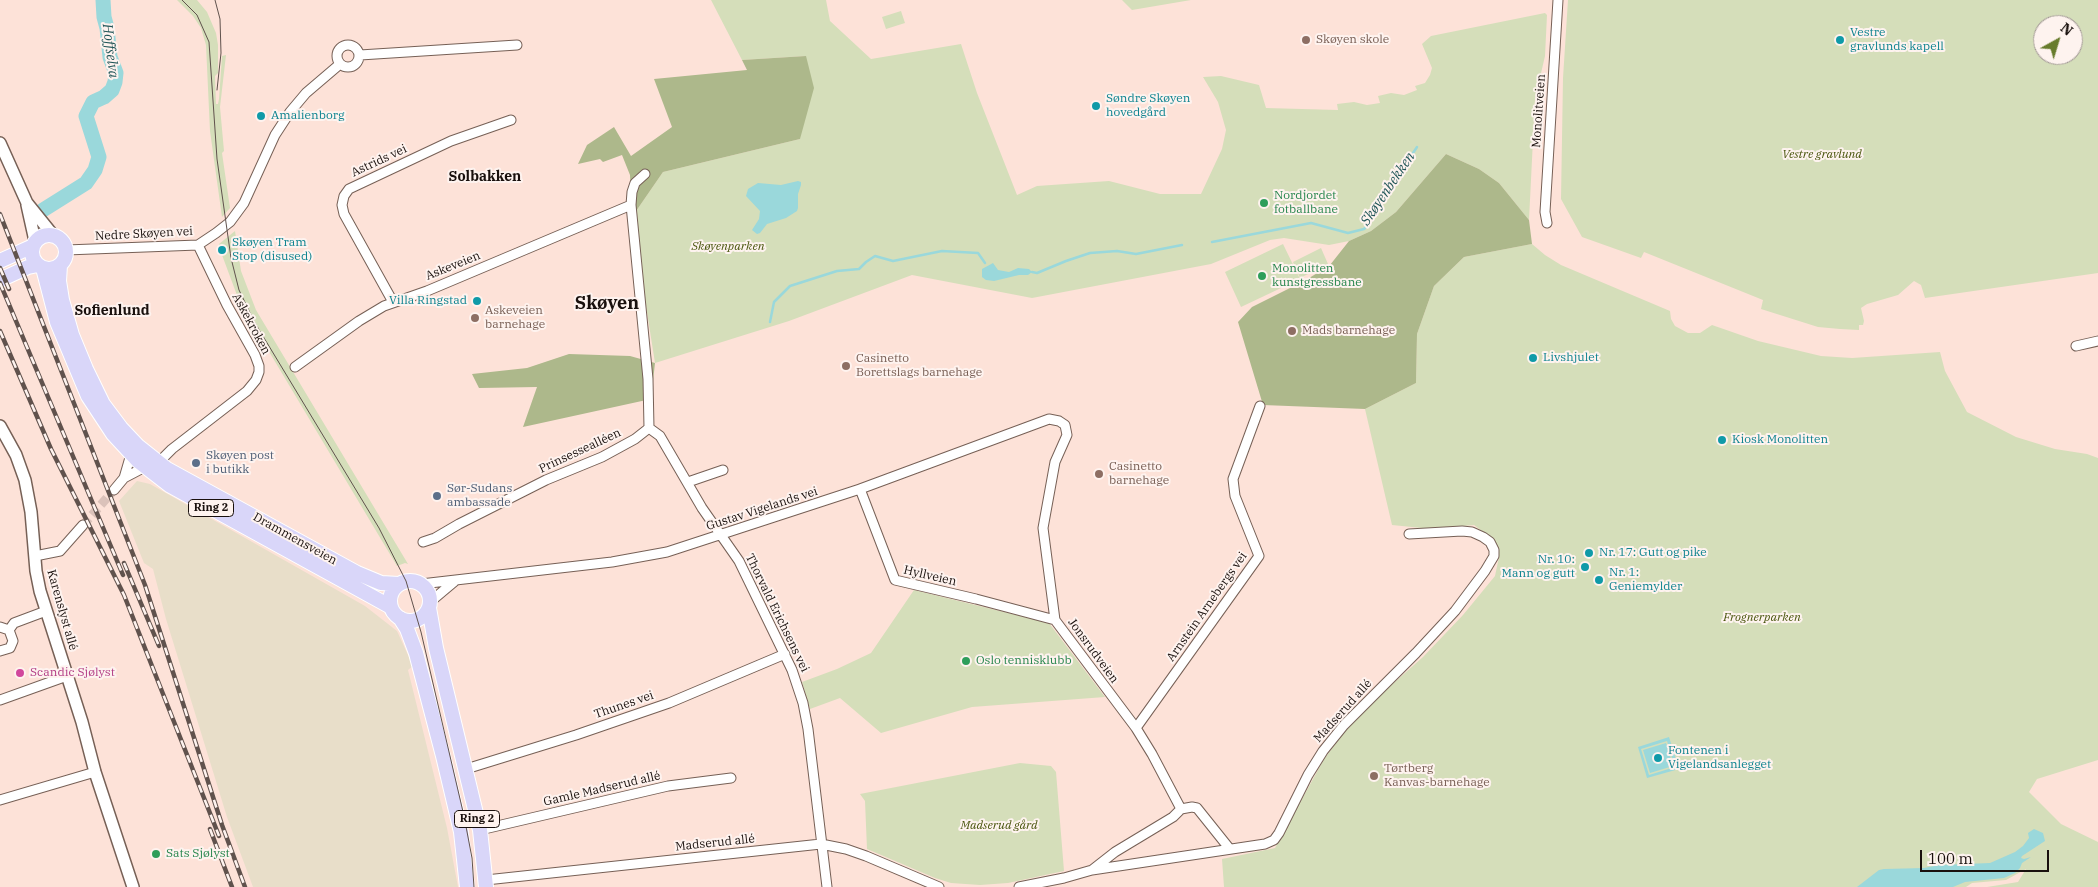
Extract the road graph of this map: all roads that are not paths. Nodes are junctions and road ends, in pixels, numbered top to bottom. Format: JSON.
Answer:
{"nodes":[{"id":1,"x":1558,"y":0,"type":"edge"},
{"id":2,"x":517,"y":45,"type":"dead end"},
{"id":3,"x":360,"y":55,"type":"junction"},
{"id":4,"x":340,"y":64,"type":"junction"},
{"id":5,"x":511,"y":120,"type":"dead end"},
{"id":6,"x":0,"y":143,"type":"edge"},
{"id":7,"x":645,"y":174,"type":"dead end"},
{"id":8,"x":27,"y":203,"type":"junction"},
{"id":9,"x":631,"y":206,"type":"junction"},
{"id":10,"x":1547,"y":223,"type":"dead end"},
{"id":11,"x":52,"y":234,"type":"junction"},
{"id":12,"x":34,"y":243,"type":"junction"},
{"id":13,"x":198,"y":245,"type":"junction"},
{"id":14,"x":66,"y":250,"type":"junction"},
{"id":15,"x":0,"y":261,"type":"edge"},
{"id":16,"x":60,"y":266,"type":"junction"},
{"id":17,"x":41,"y":267,"type":"junction"},
{"id":18,"x":19,"y":272,"type":"junction"},
{"id":19,"x":0,"y":280,"type":"edge"},
{"id":20,"x":47,"y":286,"type":"junction"},
{"id":21,"x":393,"y":302,"type":"junction"},
{"id":22,"x":2098,"y":341,"type":"edge"},
{"id":23,"x":2076,"y":346,"type":"dead end"},
{"id":24,"x":295,"y":367,"type":"dead end"},
{"id":25,"x":1260,"y":406,"type":"dead end"},
{"id":26,"x":1065,"y":425,"type":"joint"},
{"id":27,"x":0,"y":426,"type":"edge"},
{"id":28,"x":649,"y":428,"type":"junction"},
{"id":29,"x":131,"y":454,"type":"junction"},
{"id":30,"x":152,"y":465,"type":"junction"},
{"id":31,"x":723,"y":470,"type":"dead end"},
{"id":32,"x":124,"y":478,"type":"junction"},
{"id":33,"x":688,"y":482,"type":"junction"},
{"id":34,"x":860,"y":489,"type":"junction"},
{"id":35,"x":114,"y":490,"type":"tunnel mouth"},
{"id":36,"x":83,"y":525,"type":"tunnel mouth"},
{"id":37,"x":1409,"y":534,"type":"dead end"},
{"id":38,"x":722,"y":535,"type":"junction"},
{"id":39,"x":423,"y":542,"type":"dead end"},
{"id":40,"x":35,"y":556,"type":"junction"},
{"id":41,"x":455,"y":581,"type":"junction"},
{"id":42,"x":399,"y":584,"type":"junction"},
{"id":43,"x":420,"y":584,"type":"junction"},
{"id":44,"x":429,"y":605,"type":"junction"},
{"id":45,"x":46,"y":611,"type":"junction"},
{"id":46,"x":396,"y":613,"type":"junction"},
{"id":47,"x":1055,"y":620,"type":"junction"},
{"id":48,"x":4,"y":628,"type":"edge"},
{"id":49,"x":0,"y":651,"type":"edge"},
{"id":50,"x":785,"y":654,"type":"junction"},
{"id":51,"x":67,"y":676,"type":"junction"},
{"id":52,"x":0,"y":700,"type":"edge"},
{"id":53,"x":1136,"y":728,"type":"junction"},
{"id":54,"x":466,"y":769,"type":"junction"},
{"id":55,"x":95,"y":772,"type":"junction"},
{"id":56,"x":731,"y":778,"type":"dead end"},
{"id":57,"x":0,"y":800,"type":"edge"},
{"id":58,"x":1181,"y":809,"type":"junction"},
{"id":59,"x":480,"y":830,"type":"junction"},
{"id":60,"x":821,"y":844,"type":"junction"},
{"id":61,"x":1229,"y":848,"type":"junction"},
{"id":62,"x":1092,"y":870,"type":"junction"},
{"id":63,"x":486,"y":883,"type":"edge"},
{"id":64,"x":133,"y":887,"type":"edge"},
{"id":65,"x":468,"y":887,"type":"edge"},
{"id":66,"x":827,"y":887,"type":"edge"},
{"id":67,"x":939,"y":887,"type":"edge"},
{"id":68,"x":1019,"y":887,"type":"edge"}],
"edges":[{"from":1,"to":10,"type":"street","name":"Monolitveien"},
{"from":2,"to":3,"type":"street"},
{"from":3,"to":4,"type":"street"},
{"from":3,"to":4,"type":"street"},
{"from":4,"to":13,"type":"street","name":"Nedre Skøyen vei"},
{"from":5,"to":21,"type":"street","name":"Astrids vei"},
{"from":6,"to":8,"type":"street"},
{"from":7,"to":9,"type":"street"},
{"from":8,"to":11,"type":"street"},
{"from":8,"to":12,"type":"street"},
{"from":9,"to":21,"type":"street","name":"Askeveien"},
{"from":9,"to":28,"type":"street"},
{"from":11,"to":12,"type":"main road"},
{"from":11,"to":14,"type":"main road"},
{"from":12,"to":15,"type":"main road"},
{"from":12,"to":17,"type":"main road"},
{"from":13,"to":14,"type":"street","name":"Nedre Skøyen vei"},
{"from":13,"to":30,"type":"street","name":"Askekroken"},
{"from":14,"to":16,"type":"main road"},
{"from":16,"to":17,"type":"main road"},
{"from":16,"to":30,"type":"main road","name":"Drammensveien","number":"Ring 2"},
{"from":17,"to":18,"type":"main road"},
{"from":17,"to":20,"type":"main road","name":"Drammensveien","number":"Ring 2"},
{"from":18,"to":19,"type":"main road"},
{"from":18,"to":20,"type":"main road"},
{"from":20,"to":29,"type":"main road","name":"Drammensveien","number":"Ring 2"},
{"from":21,"to":24,"type":"street","name":"Askeveien"},
{"from":22,"to":23,"type":"street"},
{"from":25,"to":53,"type":"street","name":"Arnstein Arnebergs vei"},
{"from":26,"to":34,"type":"street","name":"Gustav Vigelands vei"},
{"from":26,"to":47,"type":"street","name":"Jonsrudveien"},
{"from":27,"to":40,"type":"street","name":"Karenslyst allé"},
{"from":28,"to":33,"type":"street","name":"Thorvald Erichsens vei"},
{"from":28,"to":39,"type":"street","name":"Prinsessealléen"},
{"from":29,"to":30,"type":"main road","name":"Drammensveien","number":"Ring 2"},
{"from":29,"to":32,"type":"street"},
{"from":30,"to":32,"type":"street","name":"Askekroken"},
{"from":30,"to":42,"type":"main road","name":"Drammensveien","number":"Ring 2"},
{"from":30,"to":46,"type":"main road","name":"Drammensveien","number":"Ring 2"},
{"from":31,"to":33,"type":"street"},
{"from":32,"to":35,"type":"street"},
{"from":33,"to":38,"type":"street","name":"Thorvald Erichsens vei"},
{"from":34,"to":38,"type":"street","name":"Gustav Vigelands vei"},
{"from":34,"to":47,"type":"street","name":"Hyllveien"},
{"from":36,"to":40,"type":"street"},
{"from":37,"to":61,"type":"street","name":"Madserud allé"},
{"from":38,"to":41,"type":"street","name":"Gustav Vigelands vei"},
{"from":38,"to":50,"type":"street","name":"Thorvald Erichsens vei"},
{"from":40,"to":45,"type":"street","name":"Karenslyst allé"},
{"from":41,"to":43,"type":"street","name":"Gustav Vigelands vei"},
{"from":41,"to":44,"type":"street"},
{"from":42,"to":43,"type":"main road"},
{"from":42,"to":46,"type":"main road"},
{"from":43,"to":44,"type":"main road"},
{"from":44,"to":46,"type":"main road"},
{"from":44,"to":54,"type":"main road","number":"Ring 2"},
{"from":45,"to":48,"type":"street"},
{"from":45,"to":51,"type":"street","name":"Karenslyst allé"},
{"from":46,"to":65,"type":"main road","number":"Ring 2"},
{"from":47,"to":53,"type":"street","name":"Jonsrudveien"},
{"from":48,"to":49,"type":"street"},
{"from":50,"to":54,"type":"street","name":"Thunes vei"},
{"from":50,"to":60,"type":"street","name":"Thorvald Erichsens vei"},
{"from":51,"to":52,"type":"street"},
{"from":51,"to":55,"type":"street","name":"Karenslyst allé"},
{"from":53,"to":58,"type":"street","name":"Jonsrudveien"},
{"from":54,"to":59,"type":"main road","number":"Ring 2"},
{"from":55,"to":57,"type":"street"},
{"from":55,"to":64,"type":"street","name":"Karenslyst allé"},
{"from":56,"to":59,"type":"street","name":"Gamle Madserud allé"},
{"from":58,"to":61,"type":"street"},
{"from":58,"to":62,"type":"street"},
{"from":59,"to":63,"type":"main road","number":"Ring 2"},
{"from":60,"to":63,"type":"street","name":"Madserud allé"},
{"from":60,"to":66,"type":"street","name":"Thorvald Erichsens vei"},
{"from":60,"to":67,"type":"street","name":"Madserud allé"},
{"from":61,"to":62,"type":"street","name":"Madserud allé"},
{"from":62,"to":68,"type":"street","name":"Madserud allé"}]}
